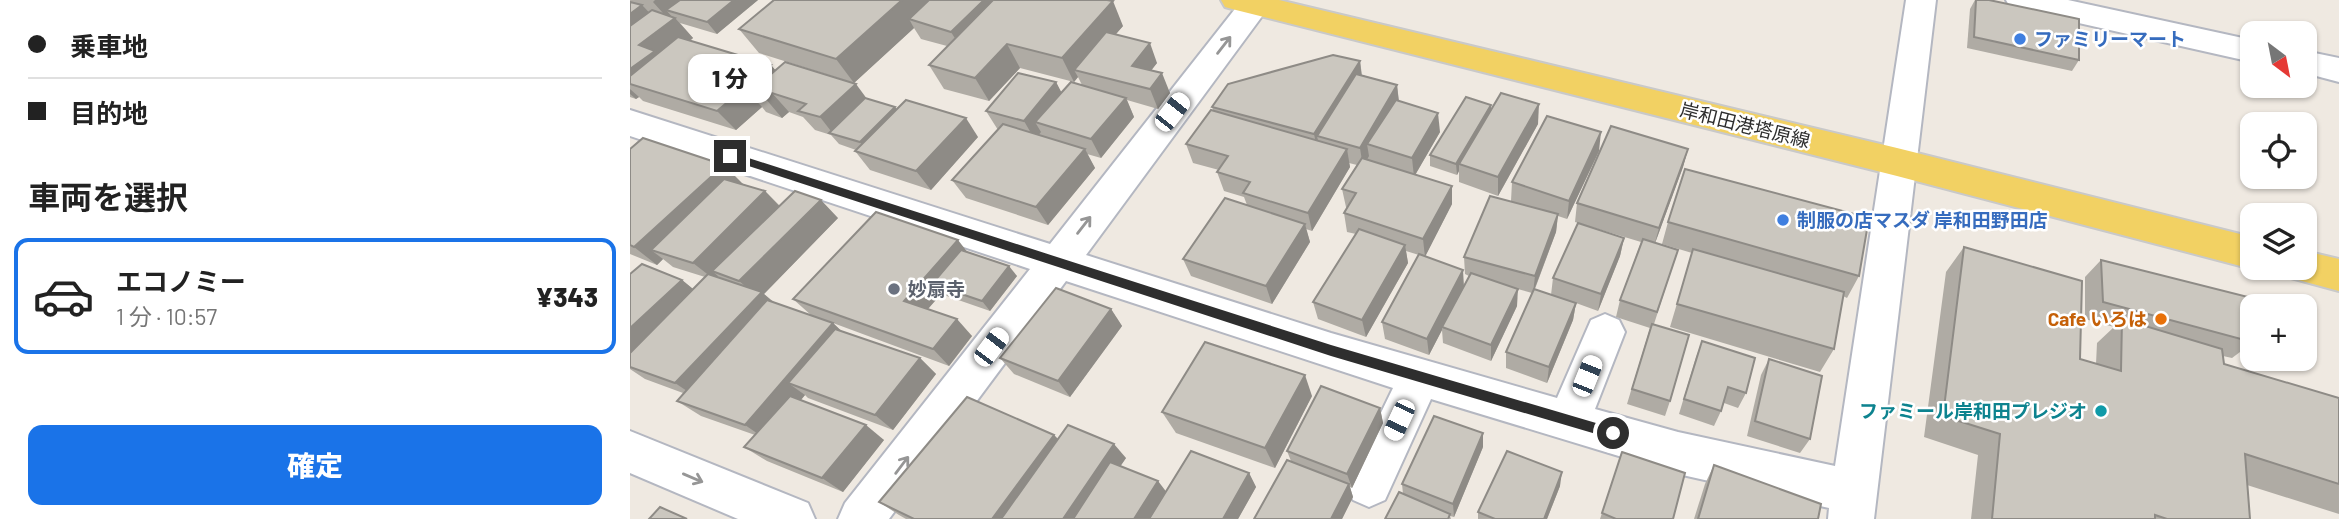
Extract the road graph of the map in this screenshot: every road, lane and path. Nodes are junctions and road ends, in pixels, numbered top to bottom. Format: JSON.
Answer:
{"nodes":[{"id":1,"x":1921,"y":0,"type":"edge"},
{"id":2,"x":2021,"y":0,"type":"edge"},
{"id":3,"x":1250,"y":2,"type":"edge"},
{"id":4,"x":2240,"y":48,"type":"edge"},
{"id":5,"x":2317,"y":65,"type":"edge"},
{"id":6,"x":2339,"y":70,"type":"edge"},
{"id":7,"x":630,"y":124,"type":"edge"},
{"id":8,"x":1897,"y":162,"type":"junction"},
{"id":9,"x":2240,"y":250,"type":"edge"},
{"id":10,"x":1056,"y":261,"type":"junction"},
{"id":11,"x":2317,"y":270,"type":"edge"},
{"id":12,"x":2339,"y":275,"type":"edge"},
{"id":13,"x":1605,"y":332,"type":"dead end"},
{"id":14,"x":1420,"y":377,"type":"junction"},
{"id":15,"x":1569,"y":421,"type":"junction"},
{"id":16,"x":630,"y":452,"type":"edge"},
{"id":17,"x":1368,"y":485,"type":"dead end"},
{"id":18,"x":1853,"y":506,"type":"edge"},
{"id":19,"x":792,"y":519,"type":"edge"},
{"id":20,"x":860,"y":519,"type":"edge"}],
"edges":[{"from":1,"to":8,"type":"street"},
{"from":2,"to":4,"type":"street"},
{"from":3,"to":8,"type":"main road","name":"岸和田港塔原線"},
{"from":10,"to":3,"type":"street","one_way":true},
{"from":5,"to":6,"type":"street"},
{"from":7,"to":10,"type":"street"},
{"from":8,"to":9,"type":"main road","name":"岸和田港塔原線"},
{"from":8,"to":18,"type":"street"},
{"from":10,"to":14,"type":"street"},
{"from":20,"to":10,"type":"street","one_way":true},
{"from":11,"to":12,"type":"main road"},
{"from":13,"to":15,"type":"street"},
{"from":14,"to":15,"type":"street"},
{"from":14,"to":17,"type":"street"},
{"from":15,"to":18,"type":"street"},
{"from":16,"to":19,"type":"street","one_way":true}]}
